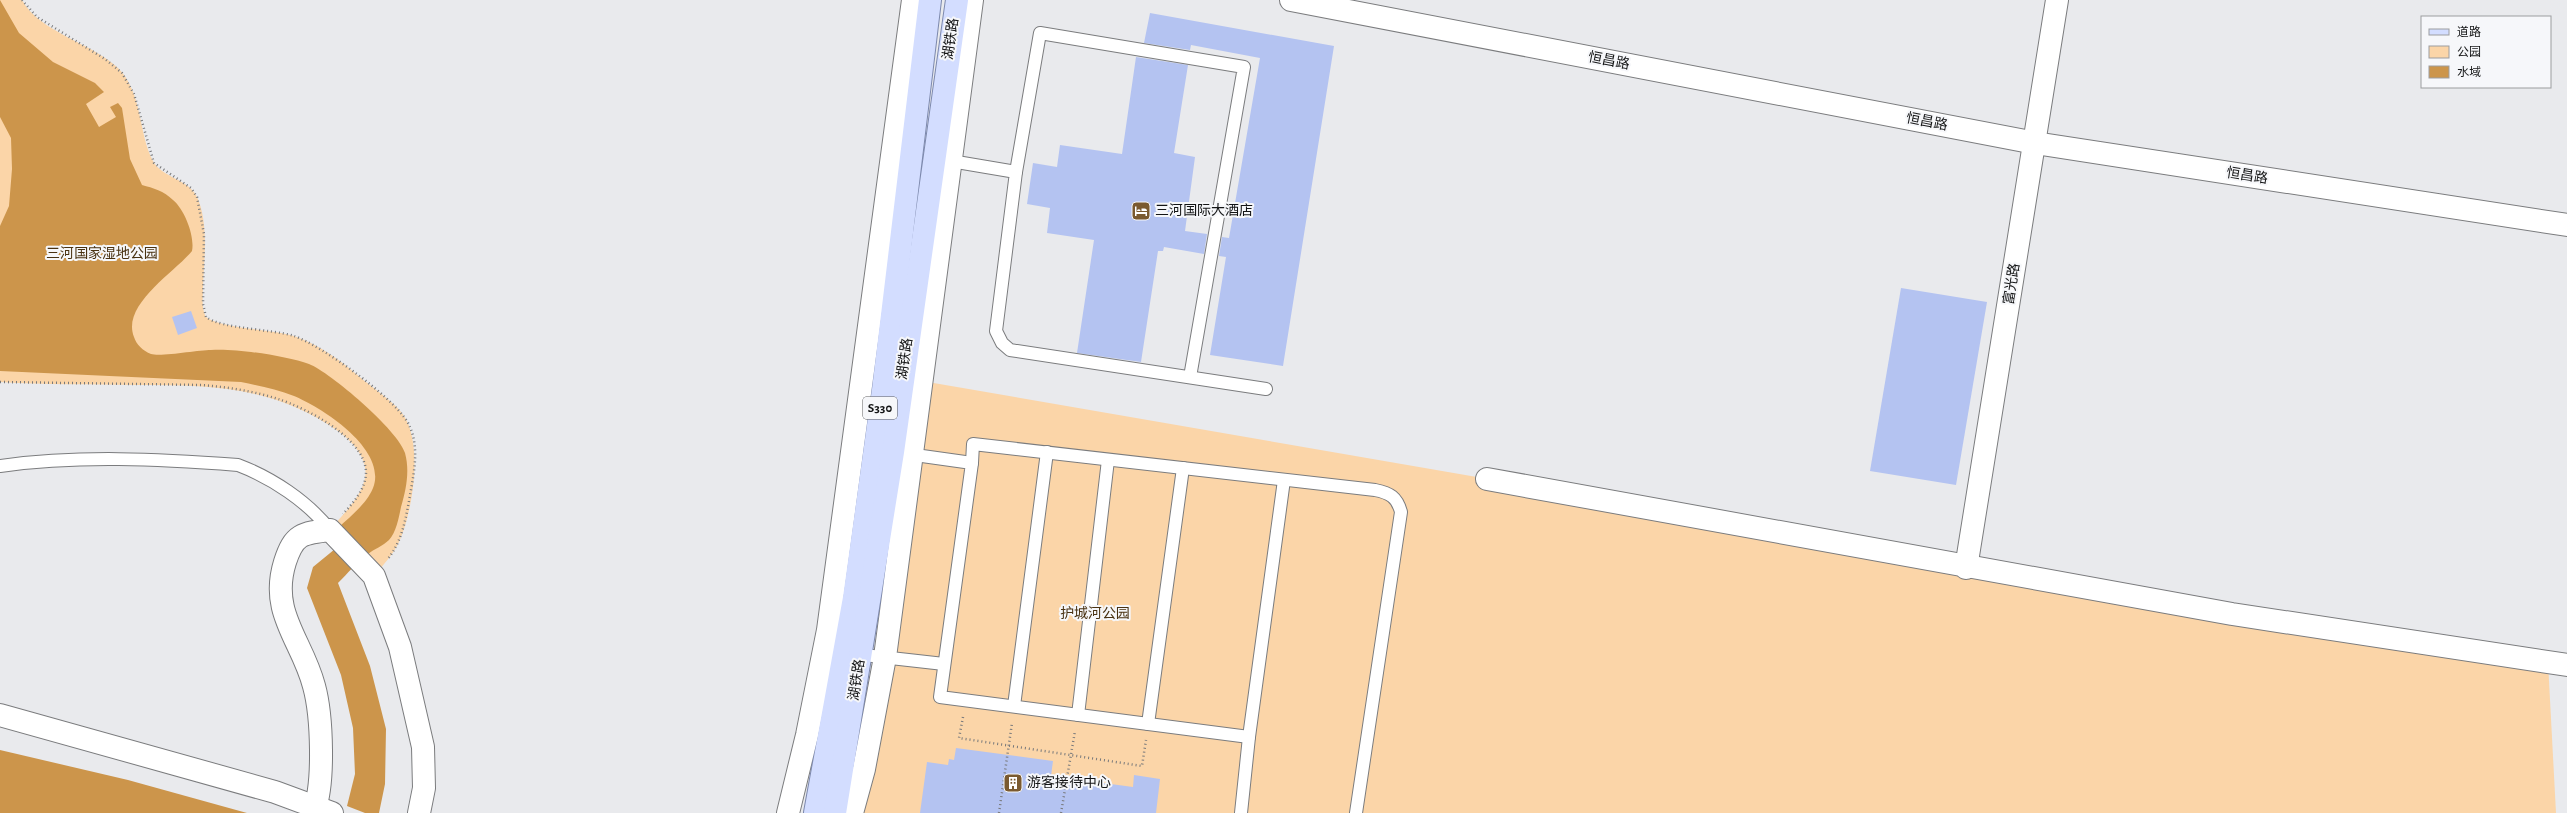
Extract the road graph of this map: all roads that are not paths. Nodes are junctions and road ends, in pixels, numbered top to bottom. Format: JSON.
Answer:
{"nodes":[{"id":1,"x":913,"y":0,"type":"edge"},
{"id":2,"x":930,"y":0,"type":"edge"},
{"id":3,"x":957,"y":0,"type":"edge"},
{"id":4,"x":972,"y":0,"type":"edge"},
{"id":5,"x":1291,"y":0,"type":"edge"},
{"id":6,"x":2057,"y":0,"type":"edge"},
{"id":7,"x":2035,"y":142,"type":"junction"},
{"id":8,"x":942,"y":160,"type":"junction"},
{"id":9,"x":1016,"y":172,"type":"junction"},
{"id":10,"x":2567,"y":226,"type":"edge"},
{"id":11,"x":1190,"y":378,"type":"junction"},
{"id":12,"x":1266,"y":389,"type":"dead end"},
{"id":13,"x":893,"y":452,"type":"junction"},
{"id":14,"x":1047,"y":452,"type":"junction"},
{"id":15,"x":1108,"y":460,"type":"junction"},
{"id":16,"x":972,"y":463,"type":"junction"},
{"id":17,"x":0,"y":466,"type":"edge"},
{"id":18,"x":1183,"y":468,"type":"junction"},
{"id":19,"x":1487,"y":479,"type":"dead end"},
{"id":20,"x":1284,"y":480,"type":"junction"},
{"id":21,"x":330,"y":530,"type":"junction"},
{"id":22,"x":1966,"y":568,"type":"junction"},
{"id":23,"x":853,"y":654,"type":"junction"},
{"id":24,"x":885,"y":657,"type":"junction"},
{"id":25,"x":944,"y":664,"type":"junction"},
{"id":26,"x":2567,"y":665,"type":"edge"},
{"id":27,"x":1014,"y":706,"type":"junction"},
{"id":28,"x":0,"y":715,"type":"edge"},
{"id":29,"x":1078,"y":715,"type":"junction"},
{"id":30,"x":1148,"y":724,"type":"junction"},
{"id":31,"x":1249,"y":737,"type":"junction"},
{"id":32,"x":320,"y":811,"type":"edge"},
{"id":33,"x":419,"y":813,"type":"edge"},
{"id":34,"x":788,"y":813,"type":"edge"},
{"id":35,"x":815,"y":813,"type":"edge"},
{"id":36,"x":835,"y":813,"type":"edge"},
{"id":37,"x":852,"y":813,"type":"edge"},
{"id":38,"x":1241,"y":813,"type":"edge"},
{"id":39,"x":1356,"y":813,"type":"edge"}],
"edges":[{"from":1,"to":34,"type":"street"},
{"from":2,"to":13,"type":"main road","name":"湖铁路","number":"S330"},
{"from":3,"to":8,"type":"main road","name":"湖铁路","number":"S330"},
{"from":4,"to":8,"type":"street"},
{"from":5,"to":7,"type":"street","name":"恒昌路"},
{"from":6,"to":7,"type":"street","name":"富光路"},
{"from":7,"to":10,"type":"street","name":"恒昌路"},
{"from":7,"to":22,"type":"street","name":"富光路"},
{"from":8,"to":9,"type":"lane"},
{"from":8,"to":13,"type":"main road","name":"湖铁路","number":"S330"},
{"from":9,"to":11,"type":"lane"},
{"from":9,"to":11,"type":"lane"},
{"from":11,"to":12,"type":"lane"},
{"from":13,"to":16,"type":"lane"},
{"from":13,"to":23,"type":"main road","name":"湖铁路","number":"S330"},
{"from":13,"to":24,"type":"street"},
{"from":14,"to":15,"type":"lane"},
{"from":14,"to":16,"type":"lane"},
{"from":14,"to":27,"type":"lane"},
{"from":15,"to":18,"type":"lane"},
{"from":15,"to":29,"type":"lane"},
{"from":16,"to":25,"type":"lane"},
{"from":17,"to":21,"type":"lane"},
{"from":18,"to":20,"type":"lane"},
{"from":18,"to":30,"type":"lane"},
{"from":19,"to":22,"type":"street"},
{"from":20,"to":31,"type":"lane"},
{"from":20,"to":39,"type":"lane"},
{"from":21,"to":32,"type":"street"},
{"from":21,"to":33,"type":"street"},
{"from":22,"to":26,"type":"street"},
{"from":23,"to":24,"type":"lane"},
{"from":23,"to":35,"type":"main road","name":"湖铁路","number":"S330"},
{"from":23,"to":36,"type":"main road","name":"湖铁路","number":"S330"},
{"from":24,"to":25,"type":"lane"},
{"from":24,"to":37,"type":"street"},
{"from":25,"to":27,"type":"lane"},
{"from":27,"to":29,"type":"lane"},
{"from":28,"to":32,"type":"street"},
{"from":29,"to":30,"type":"lane"},
{"from":30,"to":31,"type":"lane"},
{"from":31,"to":38,"type":"lane"}]}
